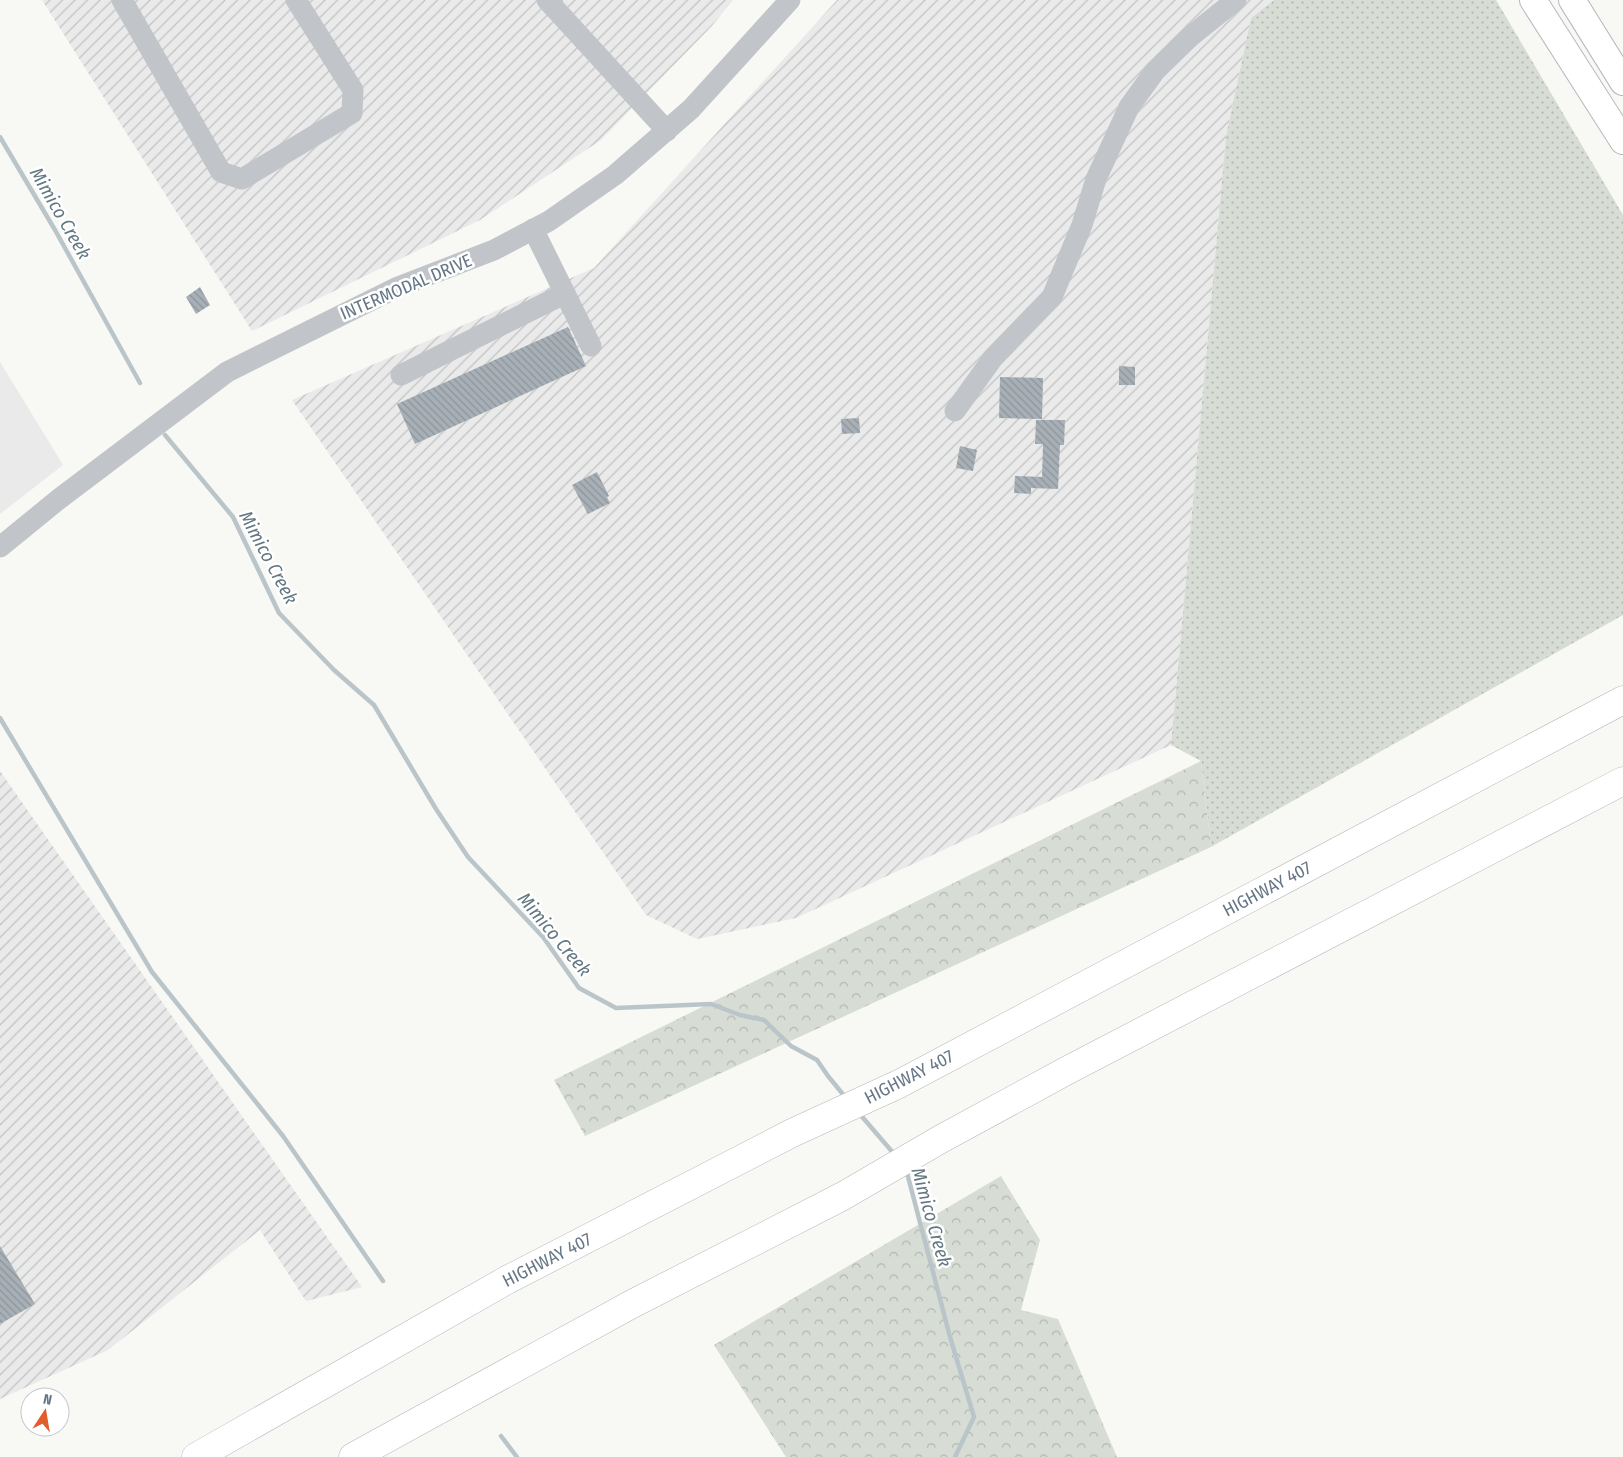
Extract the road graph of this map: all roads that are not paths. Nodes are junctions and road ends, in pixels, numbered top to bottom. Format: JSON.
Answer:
{"nodes":[{"id":1,"x":122,"y":0,"type":"edge"},
{"id":2,"x":296,"y":0,"type":"edge"},
{"id":3,"x":547,"y":0,"type":"edge"},
{"id":4,"x":790,"y":0,"type":"edge"},
{"id":5,"x":1236,"y":0,"type":"edge"},
{"id":6,"x":1534,"y":0,"type":"edge"},
{"id":7,"x":1572,"y":0,"type":"edge"},
{"id":8,"x":1623,"y":82,"type":"edge"},
{"id":9,"x":667,"y":131,"type":"junction"},
{"id":10,"x":1623,"y":141,"type":"edge"},
{"id":11,"x":532,"y":230,"type":"junction"},
{"id":12,"x":564,"y":294,"type":"junction"},
{"id":13,"x":591,"y":346,"type":"dead end"},
{"id":14,"x":400,"y":375,"type":"dead end"},
{"id":15,"x":955,"y":411,"type":"dead end"},
{"id":16,"x":0,"y":547,"type":"edge"},
{"id":17,"x":1623,"y":700,"type":"edge"},
{"id":18,"x":1623,"y":781,"type":"edge"},
{"id":19,"x":358,"y":1455,"type":"edge"},
{"id":20,"x":196,"y":1457,"type":"edge"}],
"edges":[{"from":1,"to":2,"type":"street"},
{"from":3,"to":9,"type":"street"},
{"from":4,"to":9,"type":"street","name":"INTERMODAL DRIVE"},
{"from":5,"to":15,"type":"street"},
{"from":6,"to":10,"type":"main road"},
{"from":7,"to":8,"type":"main road"},
{"from":9,"to":11,"type":"street","name":"INTERMODAL DRIVE"},
{"from":11,"to":12,"type":"street"},
{"from":11,"to":16,"type":"street","name":"INTERMODAL DRIVE"},
{"from":12,"to":13,"type":"street"},
{"from":12,"to":14,"type":"street"},
{"from":17,"to":20,"type":"highway","name":"HIGHWAY 407"},
{"from":18,"to":19,"type":"highway"}]}
